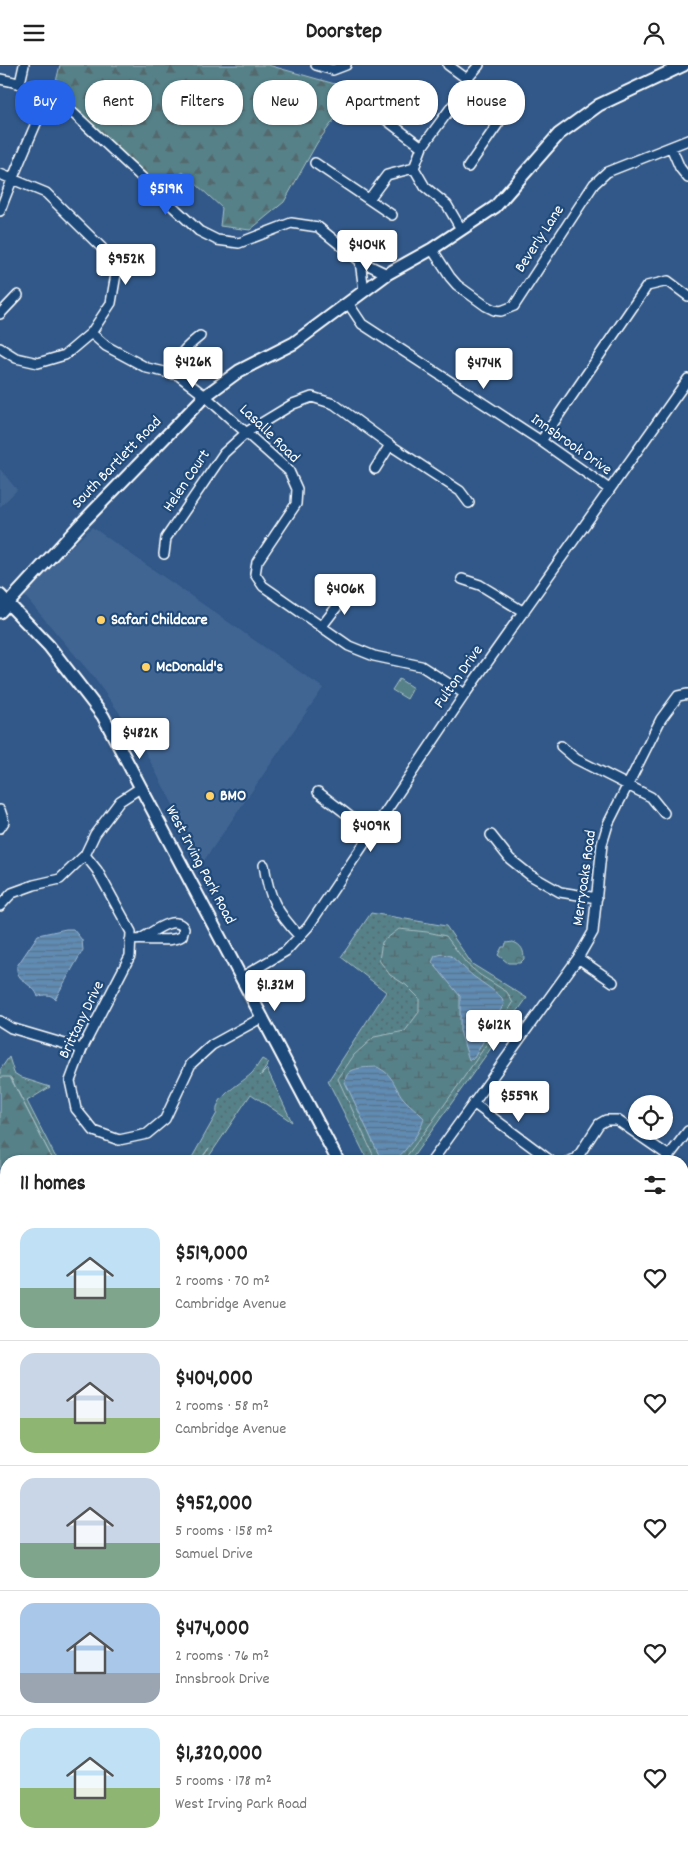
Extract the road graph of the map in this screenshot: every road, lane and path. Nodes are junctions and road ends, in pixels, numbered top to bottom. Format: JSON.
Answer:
{"nodes":[{"id":1,"x":24,"y":65,"type":"edge"},
{"id":2,"x":316,"y":65,"type":"edge"},
{"id":3,"x":346,"y":65,"type":"edge"},
{"id":4,"x":448,"y":65,"type":"edge"},
{"id":5,"x":479,"y":65,"type":"edge"},
{"id":6,"x":684,"y":65,"type":"edge"},
{"id":7,"x":0,"y":79,"type":"edge"},
{"id":8,"x":468,"y":79,"type":"joint"},
{"id":9,"x":21,"y":80,"type":"edge"},
{"id":10,"x":15,"y":82,"type":"edge"},
{"id":11,"x":448,"y":112,"type":"edge"},
{"id":12,"x":75,"y":114,"type":"edge"},
{"id":13,"x":35,"y":125,"type":"edge"},
{"id":14,"x":393,"y":125,"type":"edge"},
{"id":15,"x":497,"y":125,"type":"edge"},
{"id":16,"x":688,"y":140,"type":"edge"},
{"id":17,"x":422,"y":147,"type":"junction"},
{"id":18,"x":671,"y":147,"type":"junction"},
{"id":19,"x":314,"y":163,"type":"dead end"},
{"id":20,"x":468,"y":167,"type":"dead end"},
{"id":21,"x":414,"y":168,"type":"junction"},
{"id":22,"x":0,"y":174,"type":"edge"},
{"id":23,"x":688,"y":178,"type":"edge"},
{"id":24,"x":12,"y":179,"type":"junction"},
{"id":25,"x":369,"y":199,"type":"junction"},
{"id":26,"x":0,"y":211,"type":"edge"},
{"id":27,"x":392,"y":215,"type":"dead end"},
{"id":28,"x":462,"y":229,"type":"junction"},
{"id":29,"x":432,"y":249,"type":"junction"},
{"id":30,"x":360,"y":261,"type":"junction"},
{"id":31,"x":387,"y":273,"type":"junction"},
{"id":32,"x":364,"y":291,"type":"junction"},
{"id":33,"x":18,"y":295,"type":"dead end"},
{"id":34,"x":688,"y":296,"type":"edge"},
{"id":35,"x":348,"y":303,"type":"junction"},
{"id":36,"x":0,"y":314,"type":"edge"},
{"id":37,"x":91,"y":333,"type":"junction"},
{"id":38,"x":195,"y":337,"type":"dead end"},
{"id":39,"x":0,"y":347,"type":"edge"},
{"id":40,"x":173,"y":374,"type":"junction"},
{"id":41,"x":688,"y":379,"type":"edge"},
{"id":42,"x":206,"y":396,"type":"junction"},
{"id":43,"x":247,"y":432,"type":"junction"},
{"id":44,"x":541,"y":441,"type":"junction"},
{"id":45,"x":390,"y":445,"type":"junction"},
{"id":46,"x":375,"y":469,"type":"dead end"},
{"id":47,"x":610,"y":489,"type":"junction"},
{"id":48,"x":469,"y":503,"type":"dead end"},
{"id":49,"x":164,"y":554,"type":"dead end"},
{"id":50,"x":462,"y":579,"type":"dead end"},
{"id":51,"x":349,"y":591,"type":"dead end"},
{"id":52,"x":2,"y":603,"type":"edge"},
{"id":53,"x":524,"y":612,"type":"junction"},
{"id":54,"x":322,"y":626,"type":"junction"},
{"id":55,"x":465,"y":694,"type":"junction"},
{"id":56,"x":688,"y":694,"type":"edge"},
{"id":57,"x":561,"y":746,"type":"dead end"},
{"id":58,"x":627,"y":784,"type":"junction"},
{"id":59,"x":140,"y":788,"type":"junction"},
{"id":60,"x":318,"y":791,"type":"dead end"},
{"id":61,"x":0,"y":811,"type":"edge"},
{"id":62,"x":664,"y":813,"type":"dead end"},
{"id":63,"x":0,"y":828,"type":"edge"},
{"id":64,"x":370,"y":832,"type":"junction"},
{"id":65,"x":491,"y":835,"type":"dead end"},
{"id":66,"x":85,"y":855,"type":"junction"},
{"id":67,"x":264,"y":865,"type":"dead end"},
{"id":68,"x":597,"y":898,"type":"junction"},
{"id":69,"x":0,"y":906,"type":"edge"},
{"id":70,"x":300,"y":937,"type":"junction"},
{"id":71,"x":142,"y":938,"type":"dead end"},
{"id":72,"x":130,"y":940,"type":"junction"},
{"id":73,"x":578,"y":958,"type":"junction"},
{"id":74,"x":242,"y":977,"type":"junction"},
{"id":75,"x":613,"y":983,"type":"dead end"},
{"id":76,"x":263,"y":1017,"type":"junction"},
{"id":77,"x":0,"y":1021,"type":"edge"},
{"id":78,"x":82,"y":1049,"type":"junction"},
{"id":79,"x":473,"y":1103,"type":"junction"},
{"id":80,"x":688,"y":1131,"type":"edge"},
{"id":81,"x":335,"y":1155,"type":"edge"},
{"id":82,"x":436,"y":1155,"type":"edge"},
{"id":83,"x":542,"y":1155,"type":"edge"},
{"id":84,"x":579,"y":1155,"type":"edge"},
{"id":85,"x":663,"y":1155,"type":"edge"},
{"id":86,"x":669,"y":1155,"type":"edge"},
{"id":87,"x":68,"y":1850,"type":"edge"},
{"id":88,"x":74,"y":1850,"type":"edge"}],
"edges":[{"from":1,"to":9,"type":"street"},
{"from":2,"to":3,"type":"street"},
{"from":4,"to":8,"type":"street"},
{"from":5,"to":8,"type":"street"},
{"from":6,"to":28,"type":"main road","name":"South Bartlett Road"},
{"from":7,"to":10,"type":"street"},
{"from":11,"to":17,"type":"street"},
{"from":12,"to":30,"type":"street"},
{"from":13,"to":24,"type":"street"},
{"from":14,"to":17,"type":"street"},
{"from":15,"to":20,"type":"street"},
{"from":16,"to":18,"type":"street","name":"Beverly Lane"},
{"from":17,"to":21,"type":"street"},
{"from":18,"to":23,"type":"street"},
{"from":18,"to":29,"type":"street","name":"Beverly Lane"},
{"from":19,"to":25,"type":"street"},
{"from":21,"to":25,"type":"street"},
{"from":21,"to":28,"type":"street"},
{"from":22,"to":24,"type":"street"},
{"from":24,"to":26,"type":"street"},
{"from":24,"to":37,"type":"street"},
{"from":25,"to":27,"type":"street"},
{"from":28,"to":29,"type":"main road","name":"South Bartlett Road"},
{"from":29,"to":31,"type":"main road","name":"South Bartlett Road"},
{"from":30,"to":31,"type":"street"},
{"from":30,"to":32,"type":"street"},
{"from":31,"to":32,"type":"main road","name":"South Bartlett Road"},
{"from":32,"to":35,"type":"main road","name":"South Bartlett Road"},
{"from":33,"to":36,"type":"street"},
{"from":34,"to":44,"type":"street"},
{"from":35,"to":42,"type":"main road","name":"South Bartlett Road"},
{"from":35,"to":44,"type":"street","name":"Innsbrook Drive"},
{"from":37,"to":39,"type":"street"},
{"from":37,"to":40,"type":"street","name":"Lasalle Road"},
{"from":38,"to":40,"type":"street"},
{"from":40,"to":42,"type":"street","name":"Lasalle Road"},
{"from":41,"to":47,"type":"street","name":"Fulton Drive"},
{"from":42,"to":43,"type":"street","name":"Lasalle Road"},
{"from":42,"to":52,"type":"main road","name":"South Bartlett Road"},
{"from":43,"to":45,"type":"street","name":"Helen Court"},
{"from":43,"to":49,"type":"street","name":"Helen Court"},
{"from":43,"to":54,"type":"street","name":"Lasalle Road"},
{"from":44,"to":47,"type":"street","name":"Innsbrook Drive"},
{"from":45,"to":46,"type":"street"},
{"from":45,"to":48,"type":"street","name":"Helen Court"},
{"from":47,"to":53,"type":"street","name":"Fulton Drive"},
{"from":50,"to":53,"type":"street"},
{"from":51,"to":54,"type":"street"},
{"from":52,"to":59,"type":"main road","name":"West Irving Park Road"},
{"from":53,"to":55,"type":"street","name":"Fulton Drive"},
{"from":54,"to":55,"type":"street","name":"Lasalle Road"},
{"from":55,"to":64,"type":"street","name":"Fulton Drive"},
{"from":56,"to":58,"type":"street","name":"Merryoaks Road"},
{"from":57,"to":58,"type":"street"},
{"from":58,"to":62,"type":"street"},
{"from":58,"to":68,"type":"street","name":"Merryoaks Road"},
{"from":59,"to":66,"type":"street"},
{"from":59,"to":74,"type":"main road","name":"West Irving Park Road"},
{"from":60,"to":64,"type":"street"},
{"from":61,"to":63,"type":"street"},
{"from":64,"to":70,"type":"street","name":"Fulton Drive"},
{"from":65,"to":68,"type":"street"},
{"from":66,"to":69,"type":"street"},
{"from":66,"to":72,"type":"street","name":"Brittany Drive"},
{"from":67,"to":70,"type":"street"},
{"from":68,"to":73,"type":"street","name":"Merryoaks Road"},
{"from":70,"to":74,"type":"street","name":"Fulton Drive"},
{"from":71,"to":72,"type":"street"},
{"from":72,"to":78,"type":"street","name":"Brittany Drive"},
{"from":73,"to":75,"type":"street"},
{"from":73,"to":79,"type":"street","name":"Merryoaks Road"},
{"from":74,"to":76,"type":"main road","name":"West Irving Park Road"},
{"from":76,"to":78,"type":"street","name":"Brittany Drive"},
{"from":76,"to":81,"type":"main road","name":"West Irving Park Road"},
{"from":77,"to":78,"type":"street"},
{"from":79,"to":82,"type":"street","name":"Merryoaks Road"},
{"from":79,"to":83,"type":"street"},
{"from":80,"to":86,"type":"street"},
{"from":84,"to":85,"type":"street"},
{"from":87,"to":88,"type":"street"}]}
